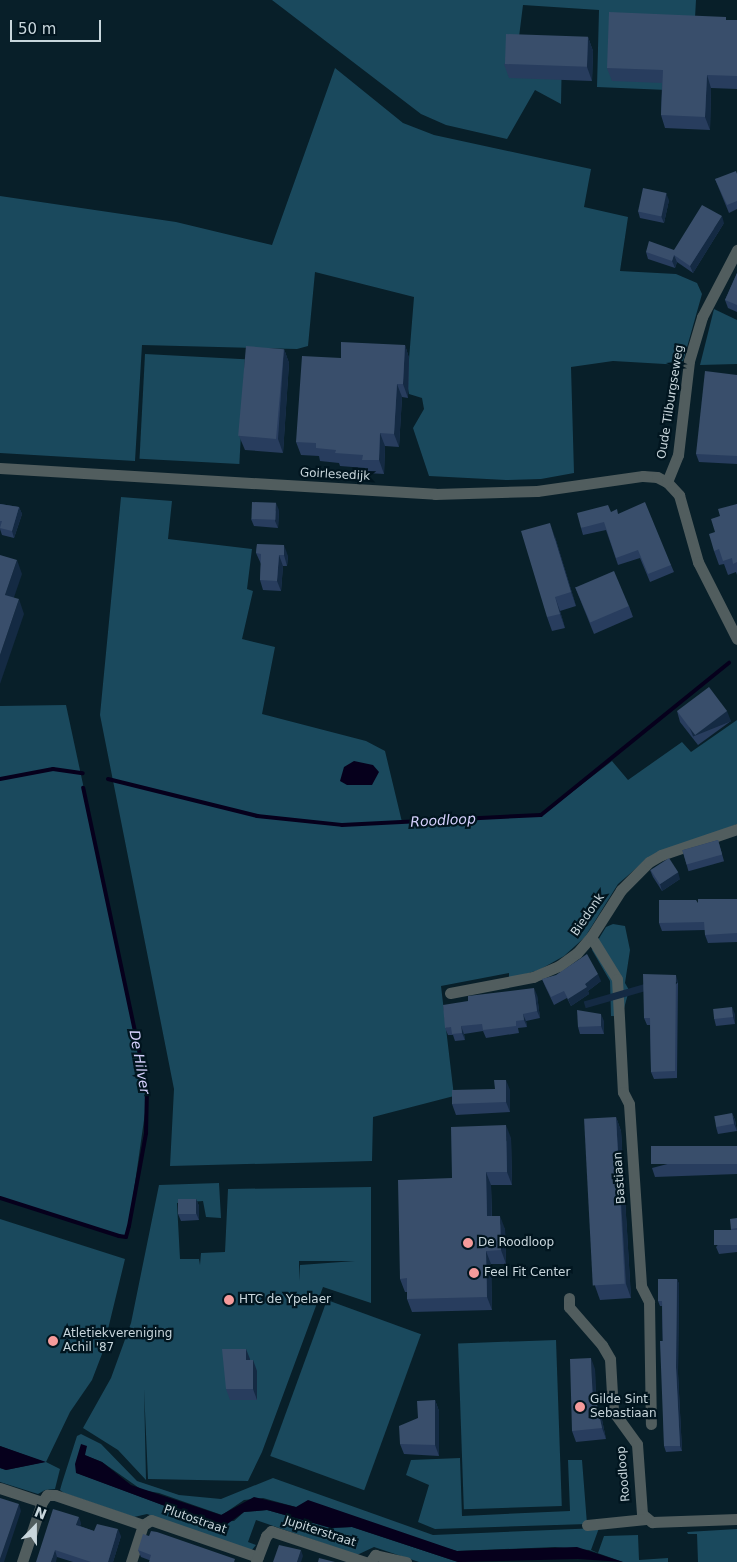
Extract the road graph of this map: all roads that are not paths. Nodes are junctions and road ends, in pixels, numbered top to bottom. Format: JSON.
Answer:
{"nodes":[{"id":1,"x":737,"y":250,"type":"edge"},
{"id":2,"x":0,"y":468,"type":"edge"},
{"id":3,"x":667,"y":482,"type":"junction"},
{"id":4,"x":737,"y":639,"type":"edge"},
{"id":5,"x":737,"y":830,"type":"edge"},
{"id":6,"x":591,"y":937,"type":"junction"},
{"id":7,"x":450,"y":993,"type":"dead end"},
{"id":8,"x":569,"y":1298,"type":"dead end"},
{"id":9,"x":651,"y":1424,"type":"dead end"},
{"id":10,"x":0,"y":1488,"type":"edge"},
{"id":11,"x":42,"y":1502,"type":"junction"},
{"id":12,"x":646,"y":1519,"type":"junction"},
{"id":13,"x":737,"y":1519,"type":"edge"},
{"id":14,"x":142,"y":1525,"type":"junction"},
{"id":15,"x":587,"y":1525,"type":"dead end"},
{"id":16,"x":257,"y":1560,"type":"edge"},
{"id":17,"x":22,"y":1562,"type":"edge"},
{"id":18,"x":131,"y":1562,"type":"edge"},
{"id":19,"x":365,"y":1562,"type":"edge"},
{"id":20,"x":370,"y":1562,"type":"edge"},
{"id":21,"x":406,"y":1562,"type":"edge"}],
"edges":[{"from":1,"to":3,"type":"street","name":"Oude Tilburgseweg"},
{"from":2,"to":3,"type":"street","name":"Goirlesedijk"},
{"from":3,"to":4,"type":"street"},
{"from":5,"to":6,"type":"street","name":"Biedonk"},
{"from":6,"to":7,"type":"street","name":"Biedonk"},
{"from":6,"to":9,"type":"street","name":"Bastiaan"},
{"from":8,"to":12,"type":"street","name":"Roodloop"},
{"from":10,"to":11,"type":"street"},
{"from":11,"to":14,"type":"street","name":"Plutostraat"},
{"from":11,"to":17,"type":"street"},
{"from":12,"to":13,"type":"street"},
{"from":12,"to":15,"type":"street"},
{"from":14,"to":16,"type":"street","name":"Plutostraat"},
{"from":14,"to":18,"type":"street"},
{"from":16,"to":19,"type":"street","name":"Jupiterstraat"},
{"from":20,"to":21,"type":"street"}]}
